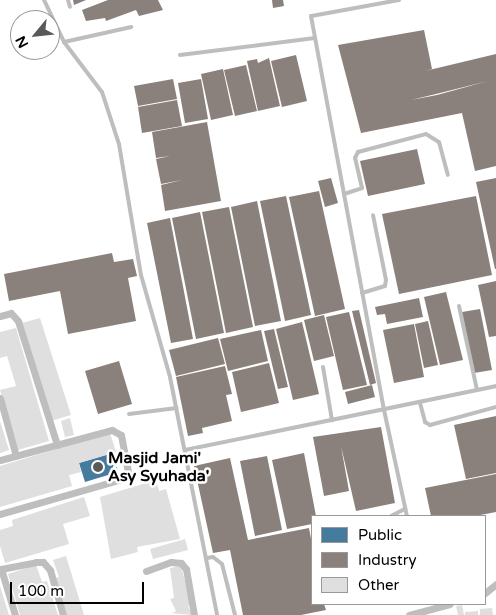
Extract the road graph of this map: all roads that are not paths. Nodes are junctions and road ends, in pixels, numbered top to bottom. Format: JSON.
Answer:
{"nodes":[{"id":1,"x":44,"y":0,"type":"edge"},
{"id":2,"x":68,"y":0,"type":"edge"},
{"id":3,"x":398,"y":0,"type":"edge"},
{"id":4,"x":386,"y":1,"type":"edge"},
{"id":5,"x":70,"y":7,"type":"dead end"},
{"id":6,"x":131,"y":27,"type":"dead end"},
{"id":7,"x":315,"y":38,"type":"junction"},
{"id":8,"x":64,"y":42,"type":"junction"},
{"id":9,"x":180,"y":56,"type":"dead end"},
{"id":10,"x":448,"y":175,"type":"dead end"},
{"id":11,"x":344,"y":194,"type":"junction"},
{"id":12,"x":373,"y":216,"type":"dead end"},
{"id":13,"x":362,"y":293,"type":"junction"},
{"id":14,"x":459,"y":306,"type":"dead end"},
{"id":15,"x":0,"y":316,"type":"edge"},
{"id":16,"x":323,"y":367,"type":"dead end"},
{"id":17,"x":496,"y":386,"type":"edge"},
{"id":18,"x":477,"y":390,"type":"junction"},
{"id":19,"x":0,"y":398,"type":"edge"},
{"id":20,"x":420,"y":403,"type":"junction"},
{"id":21,"x":496,"y":407,"type":"edge"},
{"id":22,"x":177,"y":408,"type":"junction"},
{"id":23,"x":384,"y":410,"type":"junction"},
{"id":24,"x":129,"y":414,"type":"dead end"},
{"id":25,"x":332,"y":420,"type":"junction"},
{"id":26,"x":57,"y":445,"type":"junction"},
{"id":27,"x":186,"y":450,"type":"junction"},
{"id":28,"x":16,"y":456,"type":"junction"},
{"id":29,"x":0,"y":460,"type":"edge"},
{"id":30,"x":405,"y":509,"type":"junction"},
{"id":31,"x":0,"y":514,"type":"edge"},
{"id":32,"x":393,"y":515,"type":"edge"},
{"id":33,"x":407,"y":515,"type":"edge"},
{"id":34,"x":207,"y":558,"type":"junction"},
{"id":35,"x":0,"y":567,"type":"edge"},
{"id":36,"x":146,"y":570,"type":"dead end"},
{"id":37,"x":496,"y":584,"type":"edge"},
{"id":38,"x":486,"y":592,"type":"edge"},
{"id":39,"x":446,"y":605,"type":"edge"},
{"id":40,"x":15,"y":615,"type":"edge"},
{"id":41,"x":63,"y":615,"type":"edge"},
{"id":42,"x":194,"y":615,"type":"edge"},
{"id":43,"x":217,"y":615,"type":"edge"},
{"id":44,"x":235,"y":615,"type":"edge"},
{"id":45,"x":409,"y":615,"type":"edge"}],
"edges":[{"from":1,"to":8,"type":"lane"},
{"from":2,"to":5,"type":"lane"},
{"from":3,"to":4,"type":"lane"},
{"from":4,"to":7,"type":"lane"},
{"from":6,"to":8,"type":"lane"},
{"from":7,"to":9,"type":"lane"},
{"from":7,"to":11,"type":"lane"},
{"from":8,"to":22,"type":"lane"},
{"from":10,"to":11,"type":"lane"},
{"from":11,"to":13,"type":"lane"},
{"from":12,"to":13,"type":"lane"},
{"from":13,"to":23,"type":"lane"},
{"from":14,"to":18,"type":"lane"},
{"from":15,"to":26,"type":"street"},
{"from":16,"to":25,"type":"lane"},
{"from":17,"to":18,"type":"lane"},
{"from":18,"to":20,"type":"lane"},
{"from":19,"to":28,"type":"street"},
{"from":20,"to":21,"type":"lane"},
{"from":20,"to":23,"type":"lane"},
{"from":22,"to":24,"type":"lane"},
{"from":22,"to":27,"type":"lane"},
{"from":23,"to":25,"type":"lane"},
{"from":23,"to":30,"type":"lane"},
{"from":25,"to":27,"type":"lane"},
{"from":26,"to":28,"type":"street"},
{"from":26,"to":31,"type":"street"},
{"from":27,"to":34,"type":"lane"},
{"from":28,"to":29,"type":"street"},
{"from":30,"to":32,"type":"lane"},
{"from":30,"to":33,"type":"lane"},
{"from":34,"to":43,"type":"lane"},
{"from":34,"to":44,"type":"lane"},
{"from":35,"to":40,"type":"street"},
{"from":35,"to":41,"type":"street"},
{"from":36,"to":42,"type":"street"},
{"from":37,"to":38,"type":"street"},
{"from":39,"to":45,"type":"street"}]}
